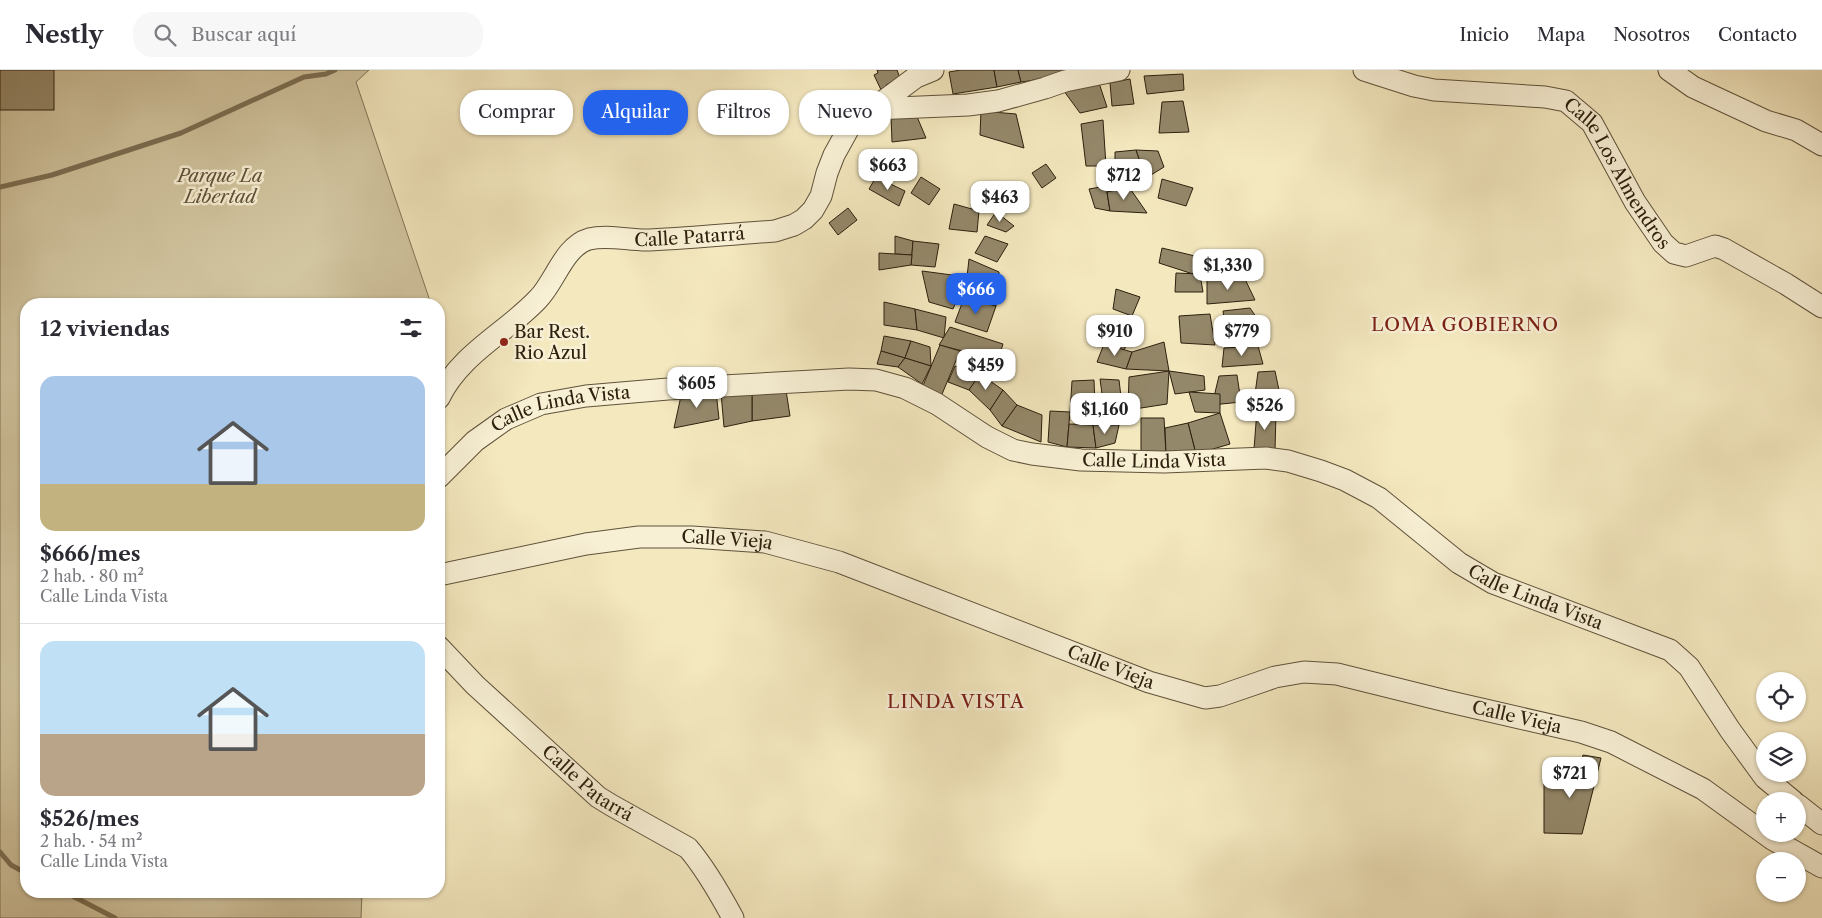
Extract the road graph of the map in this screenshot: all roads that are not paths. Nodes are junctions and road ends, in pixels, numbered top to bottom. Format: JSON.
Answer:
{"nodes":[{"id":1,"x":933,"y":70,"type":"edge"},
{"id":2,"x":1119,"y":70,"type":"edge"},
{"id":3,"x":1364,"y":70,"type":"edge"},
{"id":4,"x":1669,"y":70,"type":"edge"},
{"id":5,"x":891,"y":96,"type":"edge"},
{"id":6,"x":891,"y":108,"type":"edge"},
{"id":7,"x":844,"y":135,"type":"edge"},
{"id":8,"x":1822,"y":145,"type":"edge"},
{"id":9,"x":1822,"y":308,"type":"edge"},
{"id":10,"x":445,"y":389,"type":"edge"},
{"id":11,"x":445,"y":471,"type":"edge"},
{"id":12,"x":445,"y":574,"type":"edge"},
{"id":13,"x":445,"y":653,"type":"edge"},
{"id":14,"x":1782,"y":792,"type":"edge"},
{"id":15,"x":1806,"y":811,"type":"edge"},
{"id":16,"x":1822,"y":824,"type":"edge"},
{"id":17,"x":1822,"y":867,"type":"edge"},
{"id":18,"x":733,"y":918,"type":"edge"}],
"edges":[{"from":1,"to":5,"type":"street","name":"Calle Patarrá"},
{"from":2,"to":6,"type":"street"},
{"from":3,"to":9,"type":"street","name":"Calle Los Almendros"},
{"from":4,"to":8,"type":"street"},
{"from":7,"to":10,"type":"street","name":"Calle Patarrá"},
{"from":11,"to":14,"type":"street","name":"Calle Linda Vista"},
{"from":12,"to":17,"type":"street","name":"Calle Vieja"},
{"from":13,"to":18,"type":"street","name":"Calle Patarrá"},
{"from":15,"to":16,"type":"street"}]}
